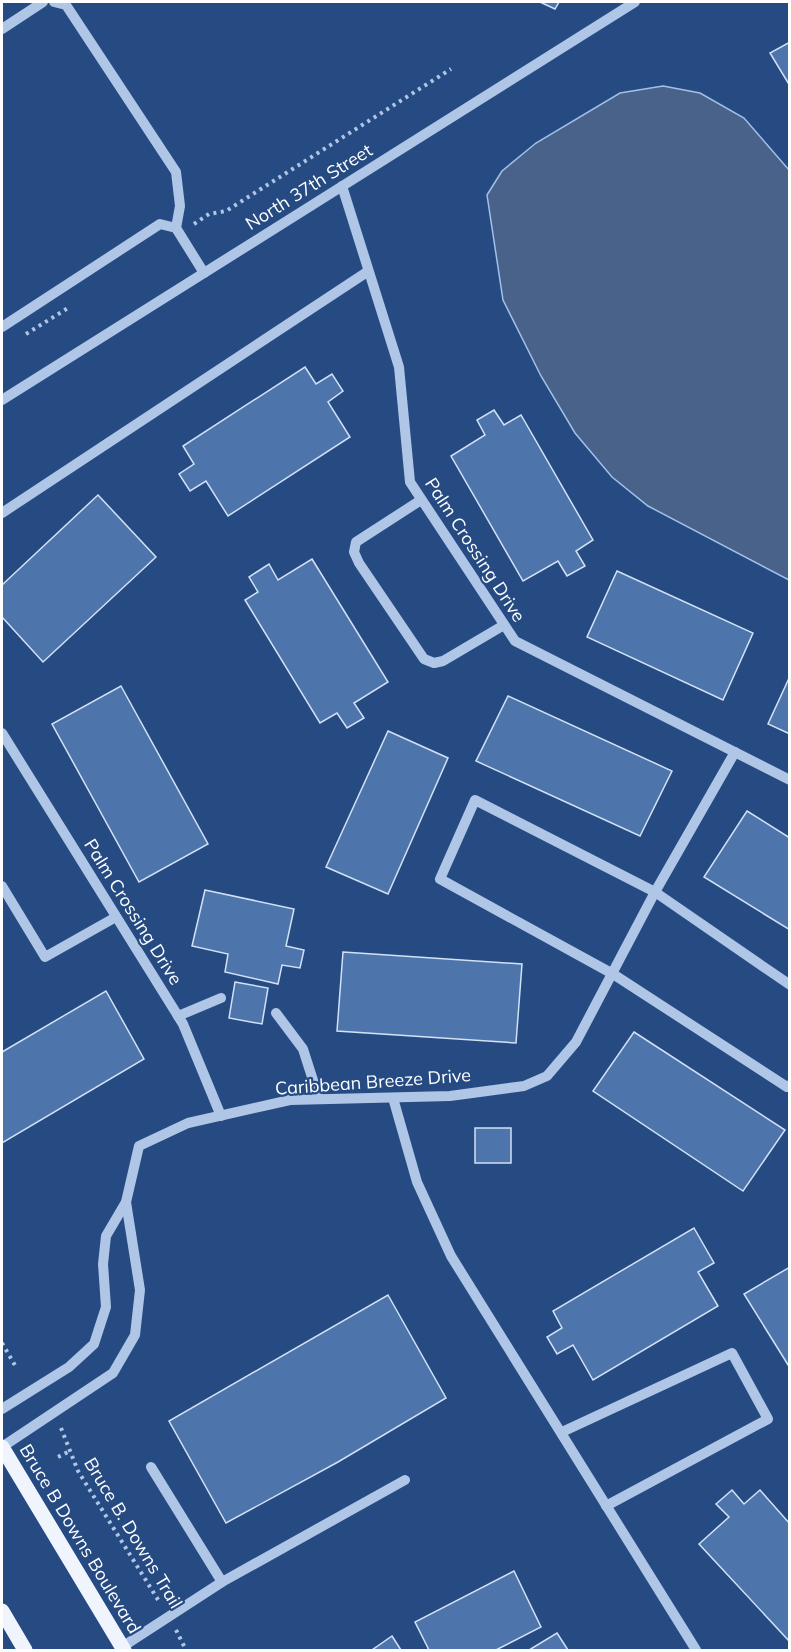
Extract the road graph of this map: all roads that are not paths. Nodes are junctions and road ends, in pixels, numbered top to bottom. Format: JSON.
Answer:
{"nodes":[{"id":1,"x":43,"y":2,"type":"edge"},
{"id":2,"x":54,"y":2,"type":"edge"},
{"id":3,"x":635,"y":2,"type":"edge"},
{"id":4,"x":2,"y":29,"type":"edge"},
{"id":5,"x":342,"y":186,"type":"junction"},
{"id":6,"x":176,"y":228,"type":"junction"},
{"id":7,"x":367,"y":272,"type":"junction"},
{"id":8,"x":204,"y":273,"type":"junction"},
{"id":9,"x":2,"y":327,"type":"edge"},
{"id":10,"x":2,"y":400,"type":"edge"},
{"id":11,"x":421,"y":500,"type":"junction"},
{"id":12,"x":2,"y":513,"type":"edge"},
{"id":13,"x":504,"y":625,"type":"junction"},
{"id":14,"x":2,"y":733,"type":"edge"},
{"id":15,"x":735,"y":752,"type":"junction"},
{"id":16,"x":789,"y":780,"type":"edge"},
{"id":17,"x":2,"y":886,"type":"edge"},
{"id":18,"x":654,"y":892,"type":"junction"},
{"id":19,"x":116,"y":916,"type":"junction"},
{"id":20,"x":613,"y":974,"type":"junction"},
{"id":21,"x":789,"y":985,"type":"edge"},
{"id":22,"x":221,"y":998,"type":"dead end"},
{"id":23,"x":276,"y":1013,"type":"dead end"},
{"id":24,"x":178,"y":1016,"type":"junction"},
{"id":25,"x":789,"y":1085,"type":"edge"},
{"id":26,"x":393,"y":1098,"type":"junction"},
{"id":27,"x":319,"y":1100,"type":"junction"},
{"id":28,"x":221,"y":1116,"type":"junction"},
{"id":29,"x":126,"y":1202,"type":"junction"},
{"id":30,"x":2,"y":1409,"type":"edge"},
{"id":31,"x":562,"y":1432,"type":"junction"},
{"id":32,"x":2,"y":1447,"type":"edge"},
{"id":33,"x":151,"y":1467,"type":"dead end"},
{"id":34,"x":405,"y":1480,"type":"dead end"},
{"id":35,"x":606,"y":1506,"type":"junction"},
{"id":36,"x":222,"y":1582,"type":"junction"},
{"id":37,"x":2,"y":1611,"type":"edge"},
{"id":38,"x":123,"y":1649,"type":"edge"},
{"id":39,"x":25,"y":1650,"type":"edge"},
{"id":40,"x":696,"y":1650,"type":"edge"}],
"edges":[{"from":1,"to":4,"type":"street"},
{"from":2,"to":6,"type":"street"},
{"from":3,"to":5,"type":"street","name":"North 37th Street"},
{"from":5,"to":7,"type":"street","name":"Palm Crossing Drive"},
{"from":5,"to":8,"type":"street","name":"North 37th Street"},
{"from":6,"to":8,"type":"street"},
{"from":6,"to":9,"type":"street"},
{"from":7,"to":11,"type":"street","name":"Palm Crossing Drive"},
{"from":7,"to":12,"type":"street"},
{"from":8,"to":10,"type":"street","name":"North 37th Street"},
{"from":11,"to":13,"type":"street","name":"Palm Crossing Drive"},
{"from":11,"to":13,"type":"street"},
{"from":13,"to":15,"type":"street","name":"Palm Crossing Drive"},
{"from":14,"to":19,"type":"street","name":"Palm Crossing Drive"},
{"from":15,"to":16,"type":"street","name":"Palm Crossing Drive"},
{"from":15,"to":18,"type":"street","name":"Caribbean Breeze Drive"},
{"from":17,"to":19,"type":"street"},
{"from":18,"to":20,"type":"street","name":"Caribbean Breeze Drive"},
{"from":18,"to":20,"type":"street"},
{"from":18,"to":21,"type":"street"},
{"from":19,"to":24,"type":"street","name":"Palm Crossing Drive"},
{"from":20,"to":25,"type":"street"},
{"from":20,"to":26,"type":"street","name":"Caribbean Breeze Drive"},
{"from":22,"to":24,"type":"street"},
{"from":23,"to":27,"type":"street"},
{"from":24,"to":28,"type":"street","name":"Palm Crossing Drive"},
{"from":26,"to":27,"type":"street","name":"Caribbean Breeze Drive"},
{"from":26,"to":31,"type":"street"},
{"from":27,"to":28,"type":"street","name":"Caribbean Breeze Drive"},
{"from":28,"to":29,"type":"street","name":"Caribbean Breeze Drive"},
{"from":29,"to":30,"type":"street","name":"Caribbean Breeze Drive"},
{"from":29,"to":32,"type":"street","name":"Caribbean Breeze Drive"},
{"from":31,"to":35,"type":"street"},
{"from":31,"to":35,"type":"street"},
{"from":32,"to":38,"type":"main road","name":"Bruce B Downs Boulevard"},
{"from":33,"to":36,"type":"street"},
{"from":34,"to":36,"type":"street"},
{"from":35,"to":40,"type":"street"},
{"from":36,"to":38,"type":"street"},
{"from":37,"to":39,"type":"main road"}]}
